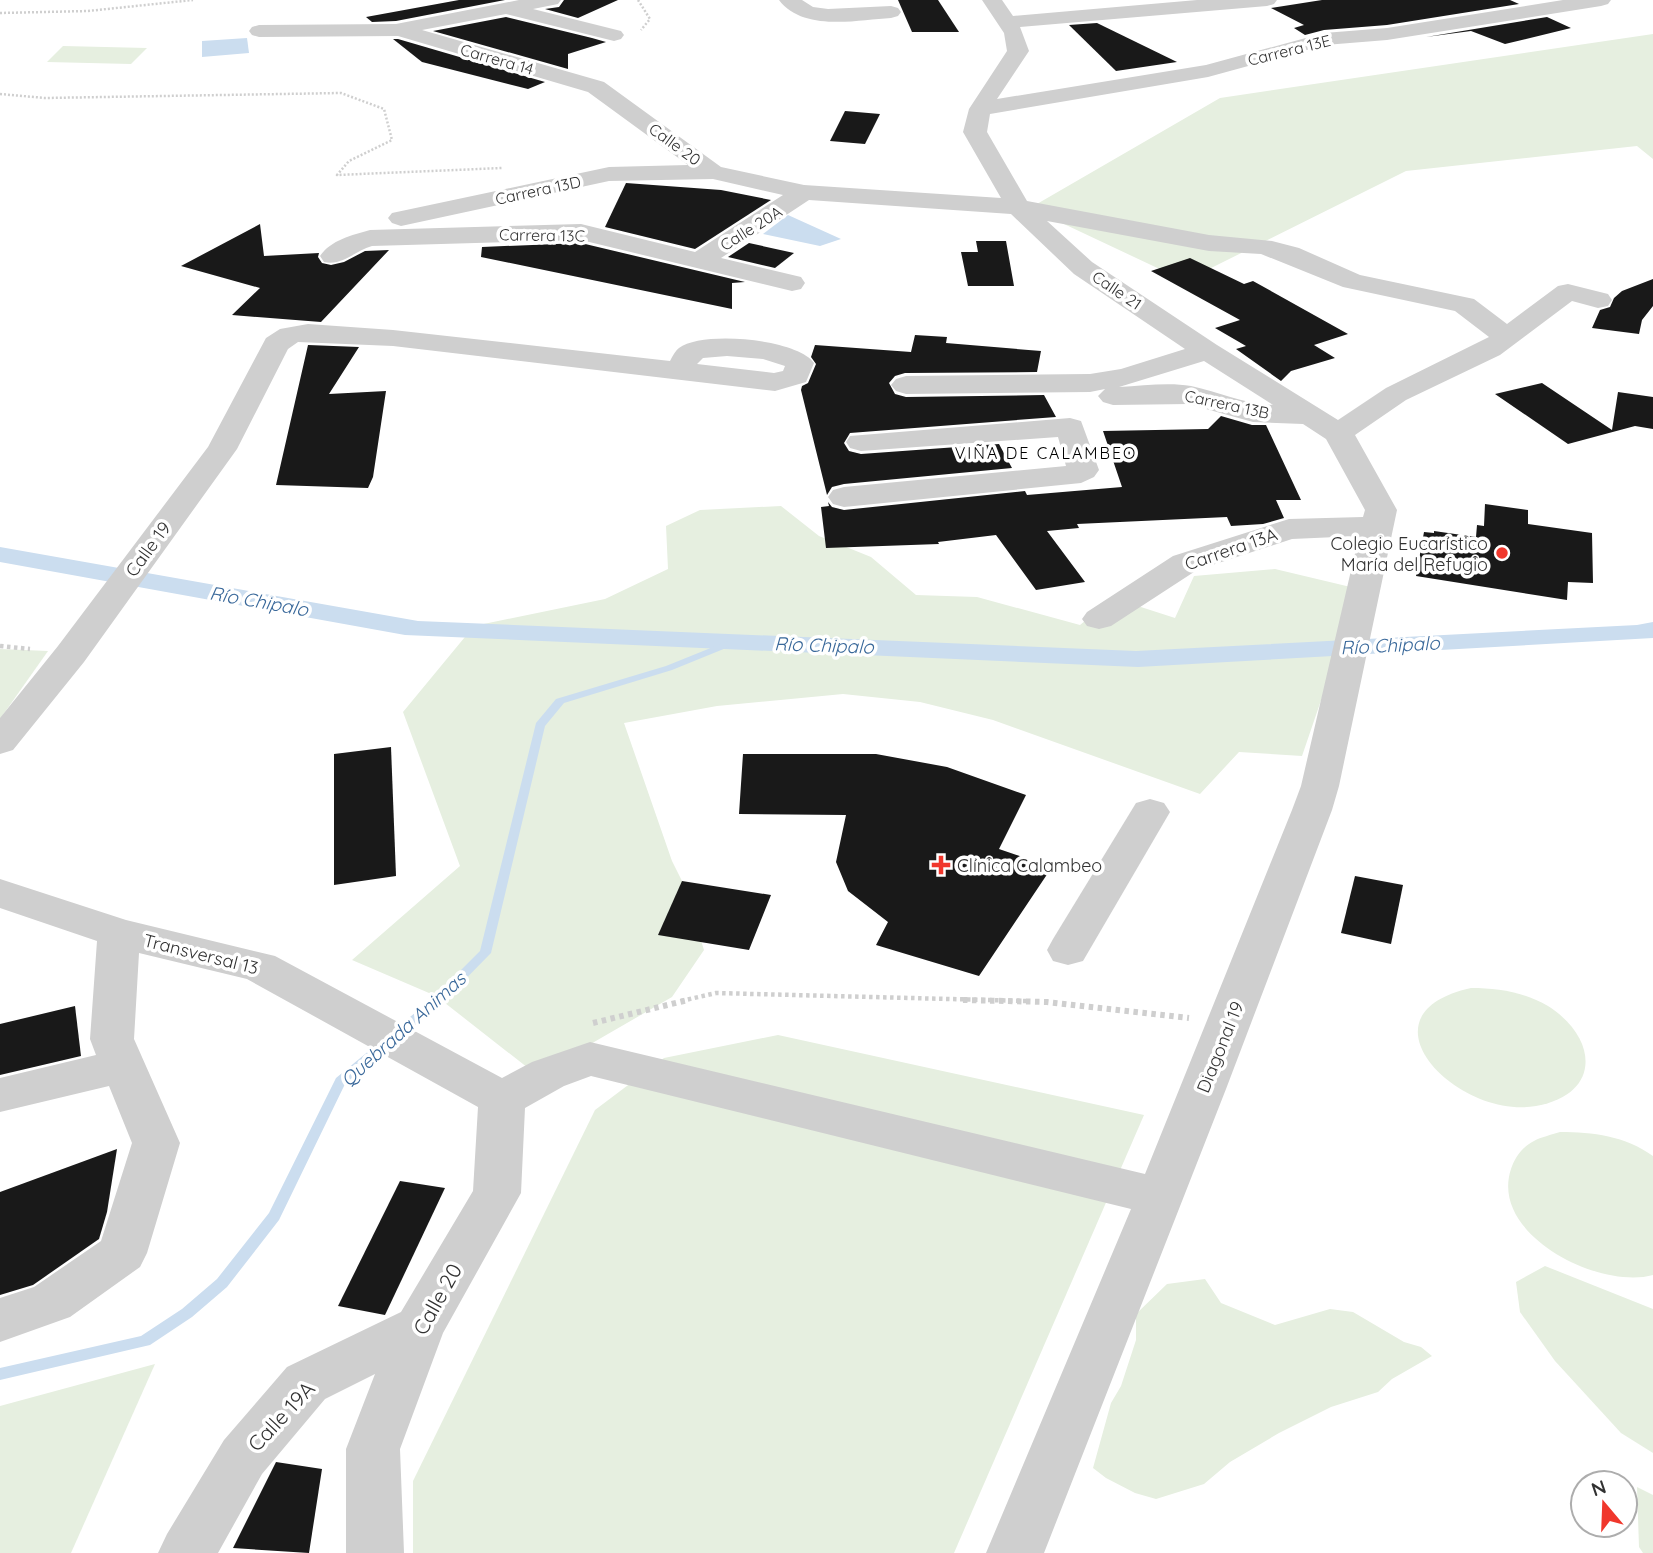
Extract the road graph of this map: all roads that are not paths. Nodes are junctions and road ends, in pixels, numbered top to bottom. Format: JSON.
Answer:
{"nodes":[{"id":1,"x":551,"y":0,"type":"edge"},
{"id":2,"x":789,"y":0,"type":"edge"},
{"id":3,"x":992,"y":0,"type":"edge"},
{"id":4,"x":1266,"y":0,"type":"edge"},
{"id":5,"x":1601,"y":0,"type":"edge"},
{"id":6,"x":889,"y":6,"type":"edge"},
{"id":7,"x":504,"y":8,"type":"junction"},
{"id":8,"x":1009,"y":22,"type":"junction"},
{"id":9,"x":399,"y":30,"type":"junction"},
{"id":10,"x":902,"y":30,"type":"dead end"},
{"id":11,"x":259,"y":31,"type":"dead end"},
{"id":12,"x":614,"y":35,"type":"dead end"},
{"id":13,"x":596,"y":87,"type":"joint"},
{"id":14,"x":980,"y":109,"type":"junction"},
{"id":15,"x":712,"y":172,"type":"junction"},
{"id":16,"x":609,"y":174,"type":"junction"},
{"id":17,"x":804,"y":192,"type":"junction"},
{"id":18,"x":1018,"y":206,"type":"junction"},
{"id":19,"x":591,"y":213,"type":"junction"},
{"id":20,"x":365,"y":226,"type":"dead end"},
{"id":21,"x":333,"y":256,"type":"dead end"},
{"id":22,"x":697,"y":262,"type":"junction"},
{"id":23,"x":792,"y":283,"type":"dead end"},
{"id":24,"x":1598,"y":300,"type":"dead end"},
{"id":25,"x":1507,"y":337,"type":"junction"},
{"id":26,"x":1208,"y":351,"type":"junction"},
{"id":27,"x":678,"y":372,"type":"dead end"},
{"id":28,"x":906,"y":385,"type":"dead end"},
{"id":29,"x":1311,"y":414,"type":"junction"},
{"id":30,"x":1070,"y":427,"type":"junction"},
{"id":31,"x":1003,"y":432,"type":"junction"},
{"id":32,"x":1338,"y":432,"type":"junction"},
{"id":33,"x":1029,"y":480,"type":"junction"},
{"id":34,"x":917,"y":490,"type":"junction"},
{"id":35,"x":844,"y":497,"type":"dead end"},
{"id":36,"x":1377,"y":526,"type":"junction"},
{"id":37,"x":1099,"y":619,"type":"dead end"},
{"id":38,"x":0,"y":741,"type":"edge"},
{"id":39,"x":1150,"y":812,"type":"dead end"},
{"id":40,"x":0,"y":893,"type":"edge"},
{"id":41,"x":118,"y":933,"type":"junction"},
{"id":42,"x":1068,"y":950,"type":"dead end"},
{"id":43,"x":123,"y":1066,"type":"junction"},
{"id":44,"x":0,"y":1095,"type":"edge"},
{"id":45,"x":502,"y":1099,"type":"junction"},
{"id":46,"x":1160,"y":1197,"type":"junction"},
{"id":47,"x":0,"y":1320,"type":"edge"},
{"id":48,"x":419,"y":1327,"type":"junction"},
{"id":49,"x":187,"y":1553,"type":"edge"},
{"id":50,"x":375,"y":1553,"type":"edge"},
{"id":51,"x":1015,"y":1553,"type":"edge"}],
"edges":[{"from":1,"to":7,"type":"street"},
{"from":2,"to":6,"type":"street"},
{"from":3,"to":8,"type":"street"},
{"from":4,"to":8,"type":"street"},
{"from":5,"to":14,"type":"street","name":"Carrera 13E"},
{"from":6,"to":10,"type":"street"},
{"from":7,"to":9,"type":"street"},
{"from":7,"to":12,"type":"street"},
{"from":8,"to":14,"type":"street"},
{"from":9,"to":11,"type":"street"},
{"from":9,"to":13,"type":"street","name":"Carrera 14"},
{"from":13,"to":15,"type":"street","name":"Calle 20"},
{"from":14,"to":18,"type":"street","name":"Calle 21"},
{"from":15,"to":16,"type":"street","name":"Carrera 13D"},
{"from":15,"to":17,"type":"street","name":"Calle 20"},
{"from":16,"to":19,"type":"street"},
{"from":16,"to":20,"type":"street","name":"Carrera 13D"},
{"from":17,"to":18,"type":"street"},
{"from":17,"to":22,"type":"street","name":"Calle 20A"},
{"from":18,"to":25,"type":"street"},
{"from":18,"to":26,"type":"street","name":"Calle 21"},
{"from":19,"to":21,"type":"street","name":"Carrera 13C"},
{"from":19,"to":22,"type":"street","name":"Carrera 13C"},
{"from":22,"to":23,"type":"street","name":"Carrera 13C"},
{"from":24,"to":25,"type":"street"},
{"from":25,"to":32,"type":"street"},
{"from":26,"to":28,"type":"street"},
{"from":26,"to":29,"type":"street","name":"Calle 21"},
{"from":27,"to":38,"type":"street","name":"Calle 19"},
{"from":29,"to":30,"type":"street","name":"Carrera 13B"},
{"from":29,"to":32,"type":"street","name":"Calle 21"},
{"from":30,"to":31,"type":"street"},
{"from":30,"to":33,"type":"street"},
{"from":31,"to":33,"type":"street"},
{"from":31,"to":34,"type":"street"},
{"from":32,"to":36,"type":"street","name":"Calle 21"},
{"from":33,"to":34,"type":"street"},
{"from":34,"to":35,"type":"street"},
{"from":36,"to":37,"type":"street","name":"Carrera 13A"},
{"from":36,"to":46,"type":"street","name":"Diagonal 19"},
{"from":39,"to":42,"type":"street"},
{"from":40,"to":41,"type":"street","name":"Transversal 13"},
{"from":41,"to":43,"type":"street"},
{"from":41,"to":45,"type":"street","name":"Transversal 13"},
{"from":43,"to":44,"type":"street"},
{"from":43,"to":47,"type":"street"},
{"from":45,"to":46,"type":"street"},
{"from":45,"to":48,"type":"street","name":"Calle 20"},
{"from":46,"to":51,"type":"street","name":"Diagonal 19"},
{"from":48,"to":49,"type":"street","name":"Calle 19A"},
{"from":48,"to":50,"type":"street","name":"Calle 20"}]}
